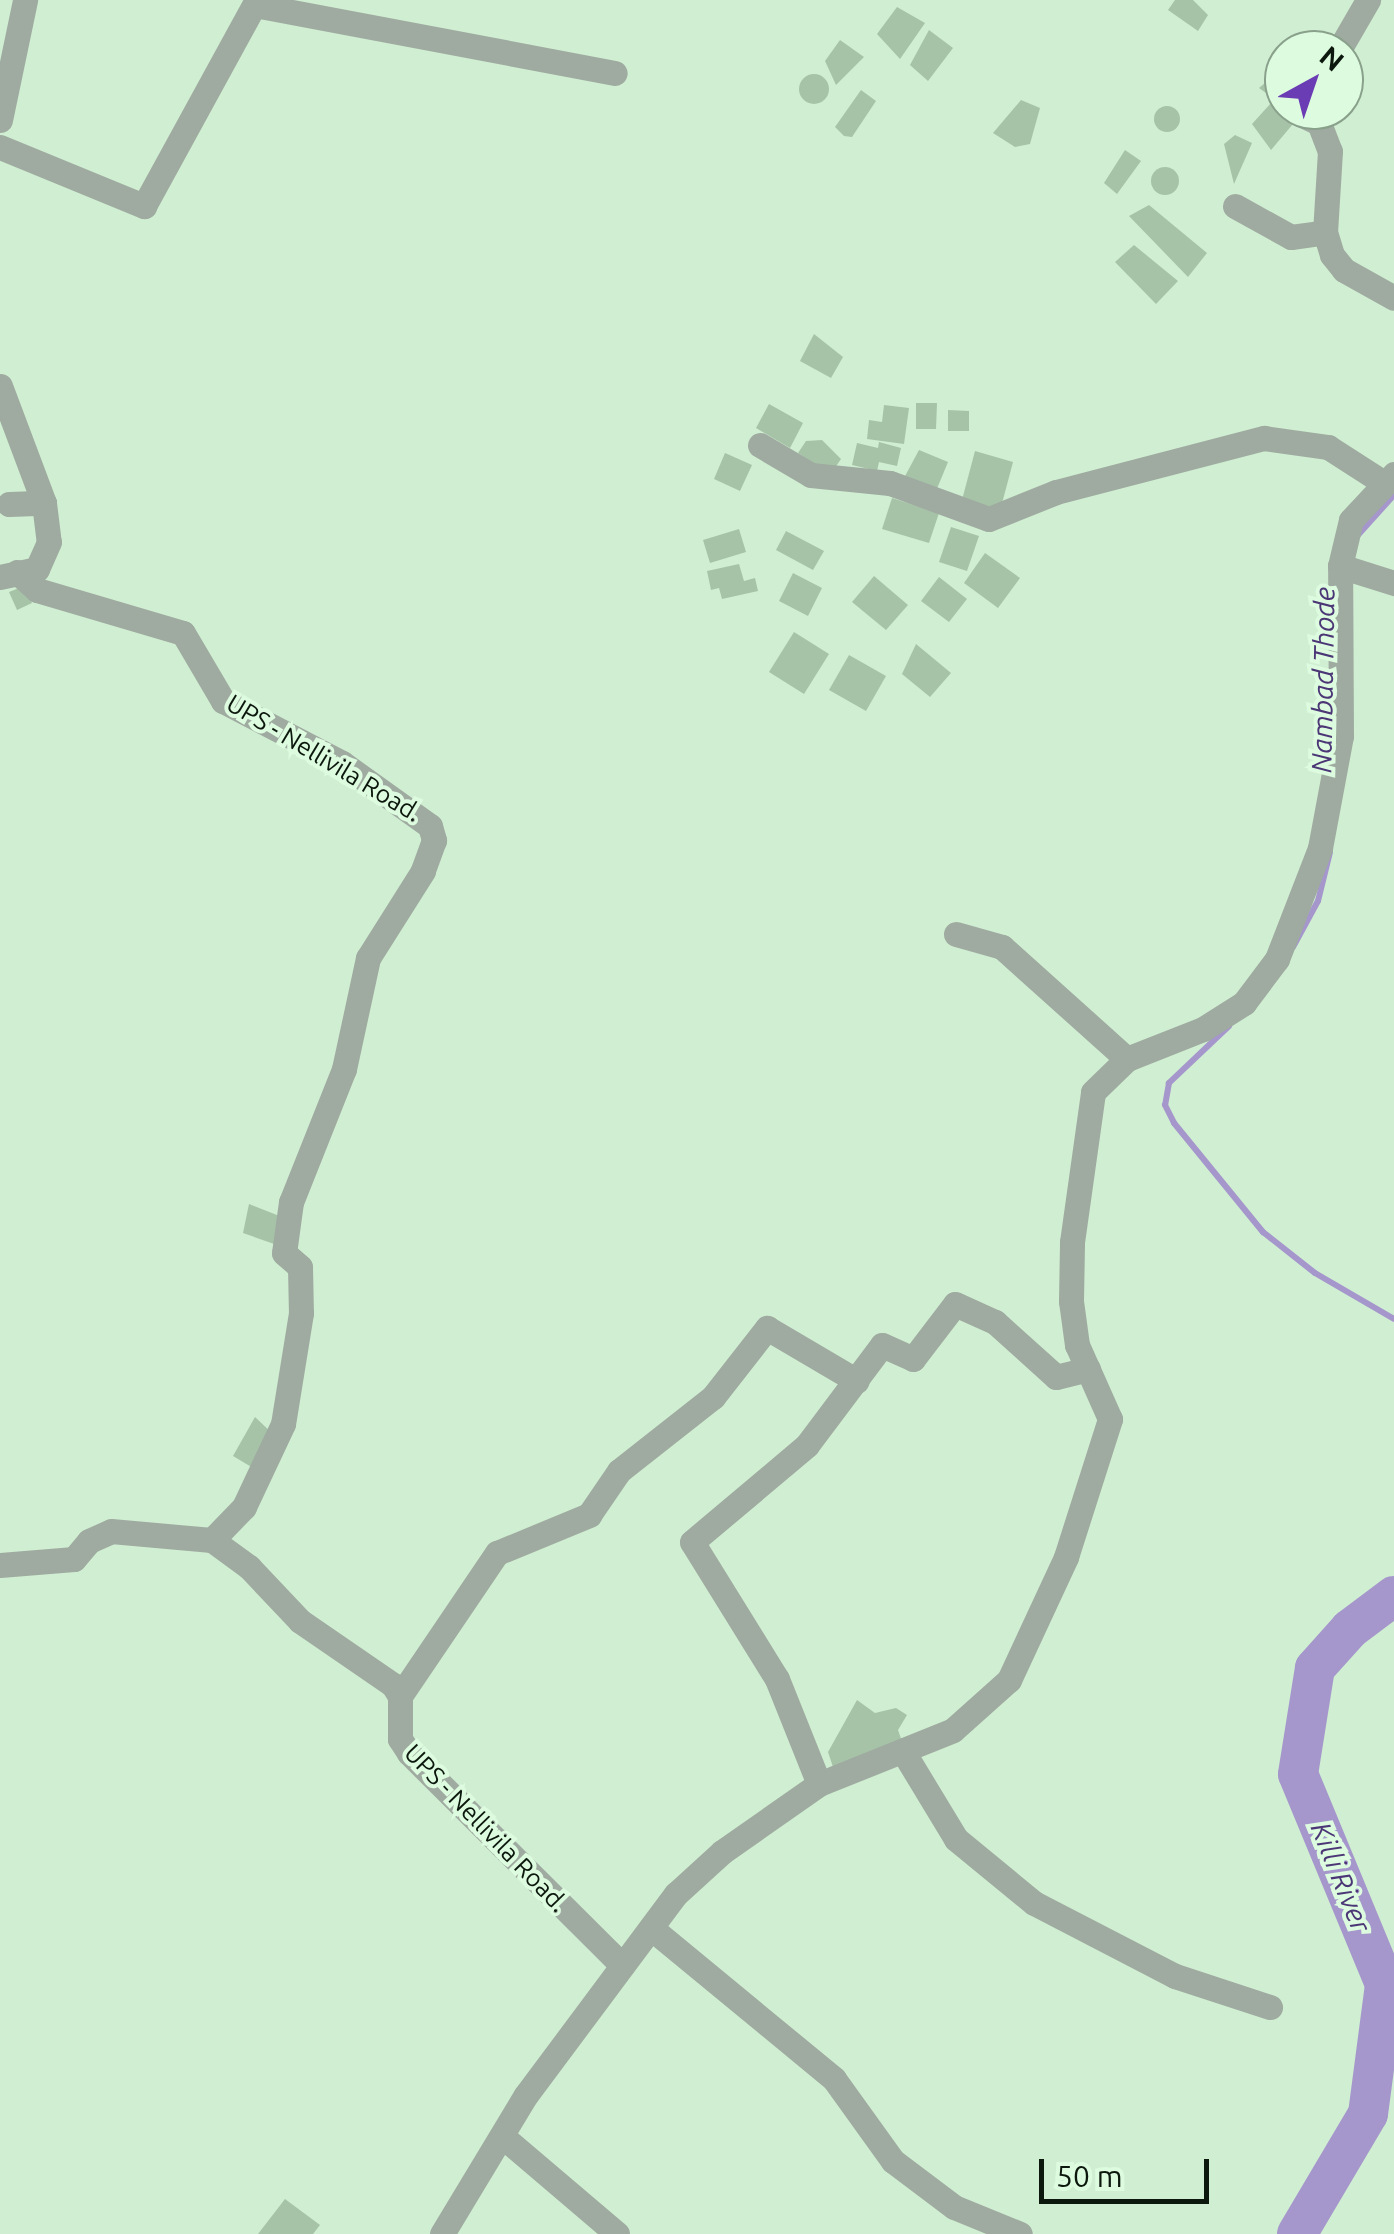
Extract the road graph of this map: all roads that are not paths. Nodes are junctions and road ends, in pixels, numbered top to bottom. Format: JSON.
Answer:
{"nodes":[{"id":1,"x":26,"y":0,"type":"edge"},
{"id":2,"x":1368,"y":0,"type":"edge"},
{"id":3,"x":256,"y":2,"type":"edge"},
{"id":4,"x":1351,"y":30,"type":"edge"},
{"id":5,"x":615,"y":73,"type":"dead end"},
{"id":6,"x":0,"y":120,"type":"edge"},
{"id":7,"x":1322,"y":130,"type":"edge"},
{"id":8,"x":0,"y":147,"type":"edge"},
{"id":9,"x":1235,"y":206,"type":"dead end"},
{"id":10,"x":1325,"y":232,"type":"junction"},
{"id":11,"x":1394,"y":298,"type":"edge"},
{"id":12,"x":0,"y":386,"type":"edge"},
{"id":13,"x":760,"y":445,"type":"dead end"},
{"id":14,"x":1389,"y":479,"type":"edge"},
{"id":15,"x":44,"y":503,"type":"junction"},
{"id":16,"x":9,"y":504,"type":"dead end"},
{"id":17,"x":1345,"y":567,"type":"junction"},
{"id":18,"x":8,"y":575,"type":"edge"},
{"id":19,"x":1394,"y":582,"type":"edge"},
{"id":20,"x":956,"y":934,"type":"dead end"},
{"id":21,"x":1127,"y":1060,"type":"junction"},
{"id":22,"x":1088,"y":1369,"type":"junction"},
{"id":23,"x":856,"y":1382,"type":"junction"},
{"id":24,"x":212,"y":1540,"type":"junction"},
{"id":25,"x":0,"y":1565,"type":"edge"},
{"id":26,"x":400,"y":1696,"type":"junction"},
{"id":27,"x":904,"y":1753,"type":"junction"},
{"id":28,"x":819,"y":1784,"type":"junction"},
{"id":29,"x":651,"y":1928,"type":"junction"},
{"id":30,"x":622,"y":1965,"type":"junction"},
{"id":31,"x":1270,"y":2007,"type":"dead end"},
{"id":32,"x":502,"y":2136,"type":"junction"},
{"id":33,"x":1008,"y":2233,"type":"edge"},
{"id":34,"x":442,"y":2234,"type":"edge"},
{"id":35,"x":618,"y":2234,"type":"edge"}],
"edges":[{"from":1,"to":6,"type":"street"},
{"from":2,"to":4,"type":"street"},
{"from":3,"to":5,"type":"street"},
{"from":3,"to":8,"type":"street"},
{"from":7,"to":10,"type":"street"},
{"from":9,"to":10,"type":"street"},
{"from":10,"to":11,"type":"street"},
{"from":12,"to":15,"type":"street"},
{"from":13,"to":14,"type":"street"},
{"from":14,"to":17,"type":"street"},
{"from":15,"to":16,"type":"street"},
{"from":15,"to":18,"type":"street"},
{"from":17,"to":19,"type":"street"},
{"from":17,"to":21,"type":"street"},
{"from":18,"to":24,"type":"street","name":"UPS - Nellivila Road."},
{"from":20,"to":21,"type":"street"},
{"from":21,"to":22,"type":"street"},
{"from":22,"to":23,"type":"street"},
{"from":22,"to":27,"type":"street"},
{"from":23,"to":26,"type":"street"},
{"from":23,"to":28,"type":"street"},
{"from":24,"to":25,"type":"street"},
{"from":24,"to":26,"type":"street"},
{"from":26,"to":30,"type":"street","name":"UPS - Nellivila Road."},
{"from":27,"to":28,"type":"street"},
{"from":27,"to":31,"type":"street"},
{"from":28,"to":29,"type":"street"},
{"from":29,"to":30,"type":"street"},
{"from":29,"to":33,"type":"street"},
{"from":30,"to":32,"type":"street"},
{"from":32,"to":34,"type":"street"},
{"from":32,"to":35,"type":"street"}]}
